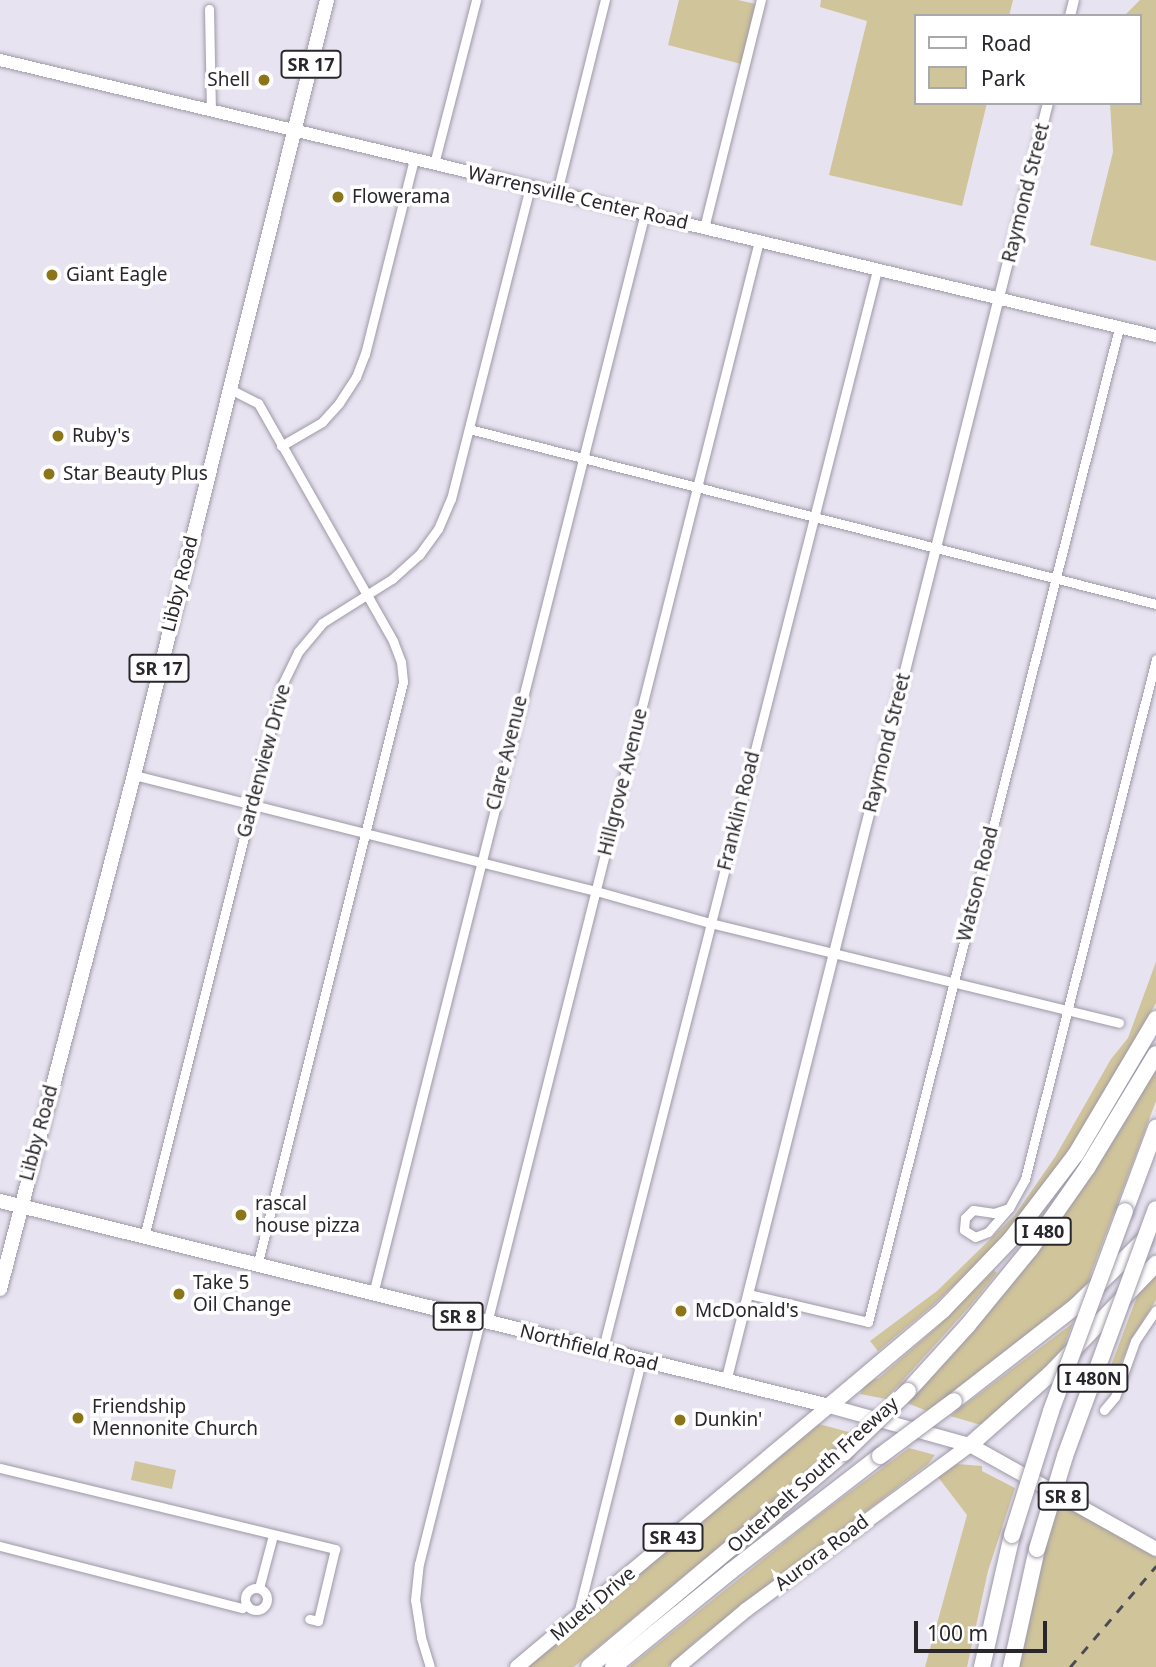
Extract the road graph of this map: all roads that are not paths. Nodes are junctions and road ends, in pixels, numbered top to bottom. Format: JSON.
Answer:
{"nodes":[{"id":1,"x":327,"y":0,"type":"edge"},
{"id":2,"x":476,"y":0,"type":"edge"},
{"id":3,"x":605,"y":0,"type":"edge"},
{"id":4,"x":761,"y":0,"type":"edge"},
{"id":5,"x":209,"y":4,"type":"edge"},
{"id":6,"x":0,"y":60,"type":"edge"},
{"id":7,"x":1048,"y":105,"type":"edge"},
{"id":8,"x":211,"y":110,"type":"junction"},
{"id":9,"x":295,"y":129,"type":"junction"},
{"id":10,"x":414,"y":159,"type":"junction"},
{"id":11,"x":434,"y":164,"type":"junction"},
{"id":12,"x":530,"y":186,"type":"junction"},
{"id":13,"x":557,"y":192,"type":"junction"},
{"id":14,"x":645,"y":213,"type":"junction"},
{"id":15,"x":704,"y":228,"type":"junction"},
{"id":16,"x":759,"y":242,"type":"junction"},
{"id":17,"x":877,"y":270,"type":"junction"},
{"id":18,"x":999,"y":299,"type":"junction"},
{"id":19,"x":1119,"y":328,"type":"junction"},
{"id":20,"x":1156,"y":336,"type":"edge"},
{"id":21,"x":228,"y":388,"type":"junction"},
{"id":22,"x":469,"y":429,"type":"junction"},
{"id":23,"x":281,"y":446,"type":"junction"},
{"id":24,"x":583,"y":458,"type":"junction"},
{"id":25,"x":697,"y":486,"type":"junction"},
{"id":26,"x":814,"y":517,"type":"junction"},
{"id":27,"x":937,"y":548,"type":"junction"},
{"id":28,"x":1054,"y":579,"type":"junction"},
{"id":29,"x":366,"y":595,"type":"junction"},
{"id":30,"x":1156,"y":604,"type":"edge"},
{"id":31,"x":1156,"y":659,"type":"edge"},
{"id":32,"x":134,"y":775,"type":"junction"},
{"id":33,"x":252,"y":805,"type":"junction"},
{"id":34,"x":366,"y":834,"type":"junction"},
{"id":35,"x":479,"y":863,"type":"junction"},
{"id":36,"x":596,"y":891,"type":"junction"},
{"id":37,"x":710,"y":923,"type":"junction"},
{"id":38,"x":834,"y":952,"type":"junction"},
{"id":39,"x":953,"y":982,"type":"junction"},
{"id":40,"x":1067,"y":1010,"type":"junction"},
{"id":41,"x":1156,"y":1019,"type":"edge"},
{"id":42,"x":1119,"y":1023,"type":"dead end"},
{"id":43,"x":1156,"y":1054,"type":"edge"},
{"id":44,"x":1156,"y":1128,"type":"edge"},
{"id":45,"x":0,"y":1201,"type":"edge"},
{"id":46,"x":20,"y":1206,"type":"junction"},
{"id":47,"x":1009,"y":1208,"type":"junction"},
{"id":48,"x":1156,"y":1209,"type":"edge"},
{"id":49,"x":1156,"y":1226,"type":"edge"},
{"id":50,"x":144,"y":1237,"type":"junction"},
{"id":51,"x":1156,"y":1264,"type":"edge"},
{"id":52,"x":257,"y":1266,"type":"junction"},
{"id":53,"x":0,"y":1289,"type":"edge"},
{"id":54,"x":373,"y":1294,"type":"junction"},
{"id":55,"x":748,"y":1294,"type":"junction"},
{"id":56,"x":1156,"y":1310,"type":"edge"},
{"id":57,"x":483,"y":1322,"type":"junction"},
{"id":58,"x":602,"y":1352,"type":"junction"},
{"id":59,"x":641,"y":1361,"type":"junction"},
{"id":60,"x":726,"y":1382,"type":"junction"},
{"id":61,"x":829,"y":1406,"type":"junction"},
{"id":62,"x":1104,"y":1410,"type":"dead end"},
{"id":63,"x":970,"y":1444,"type":"junction"},
{"id":64,"x":0,"y":1468,"type":"edge"},
{"id":65,"x":274,"y":1535,"type":"junction"},
{"id":66,"x":0,"y":1546,"type":"edge"},
{"id":67,"x":1156,"y":1549,"type":"edge"},
{"id":68,"x":259,"y":1588,"type":"junction"},
{"id":69,"x":247,"y":1605,"type":"junction"},
{"id":70,"x":577,"y":1617,"type":"junction"},
{"id":71,"x":309,"y":1619,"type":"dead end"},
{"id":72,"x":982,"y":1663,"type":"edge"},
{"id":73,"x":430,"y":1667,"type":"edge"},
{"id":74,"x":517,"y":1667,"type":"edge"},
{"id":75,"x":589,"y":1667,"type":"edge"},
{"id":76,"x":613,"y":1667,"type":"edge"},
{"id":77,"x":678,"y":1667,"type":"edge"},
{"id":78,"x":1011,"y":1667,"type":"edge"}],
"edges":[{"from":1,"to":9,"type":"main road","name":"Libby Road","number":"SR 17"},
{"from":2,"to":11,"type":"street"},
{"from":3,"to":13,"type":"street"},
{"from":4,"to":15,"type":"street"},
{"from":5,"to":8,"type":"street"},
{"from":6,"to":8,"type":"main road","name":"Warrensville Center Road"},
{"from":7,"to":18,"type":"street","name":"Raymond Street"},
{"from":8,"to":9,"type":"main road","name":"Warrensville Center Road"},
{"from":9,"to":10,"type":"main road","name":"Warrensville Center Road"},
{"from":9,"to":21,"type":"main road","name":"Libby Road","number":"SR 17"},
{"from":10,"to":11,"type":"main road","name":"Warrensville Center Road"},
{"from":10,"to":23,"type":"street"},
{"from":11,"to":12,"type":"main road","name":"Warrensville Center Road"},
{"from":12,"to":13,"type":"main road","name":"Warrensville Center Road"},
{"from":12,"to":22,"type":"street","name":"Gardenview Drive"},
{"from":13,"to":14,"type":"main road","name":"Warrensville Center Road"},
{"from":14,"to":15,"type":"main road","name":"Warrensville Center Road"},
{"from":14,"to":24,"type":"street","name":"Clare Avenue"},
{"from":15,"to":16,"type":"main road","name":"Warrensville Center Road"},
{"from":16,"to":17,"type":"main road","name":"Warrensville Center Road"},
{"from":16,"to":25,"type":"street","name":"Hillgrove Avenue"},
{"from":17,"to":18,"type":"main road","name":"Warrensville Center Road"},
{"from":17,"to":26,"type":"street","name":"Franklin Road"},
{"from":18,"to":19,"type":"main road","name":"Warrensville Center Road"},
{"from":18,"to":27,"type":"street","name":"Raymond Street"},
{"from":19,"to":20,"type":"main road","name":"Warrensville Center Road"},
{"from":19,"to":28,"type":"street","name":"Watson Road"},
{"from":21,"to":23,"type":"street"},
{"from":21,"to":32,"type":"main road","name":"Libby Road","number":"SR 17"},
{"from":22,"to":24,"type":"street"},
{"from":22,"to":29,"type":"street","name":"Gardenview Drive"},
{"from":23,"to":29,"type":"street"},
{"from":24,"to":25,"type":"street"},
{"from":24,"to":35,"type":"street","name":"Clare Avenue"},
{"from":25,"to":26,"type":"street"},
{"from":25,"to":36,"type":"street","name":"Hillgrove Avenue"},
{"from":26,"to":27,"type":"street"},
{"from":26,"to":37,"type":"street","name":"Franklin Road"},
{"from":27,"to":28,"type":"street"},
{"from":27,"to":38,"type":"street","name":"Raymond Street"},
{"from":28,"to":30,"type":"street"},
{"from":28,"to":39,"type":"street","name":"Watson Road"},
{"from":29,"to":33,"type":"street","name":"Gardenview Drive"},
{"from":29,"to":34,"type":"street"},
{"from":31,"to":40,"type":"street"},
{"from":32,"to":33,"type":"street"},
{"from":32,"to":46,"type":"main road","name":"Libby Road","number":"SR 17"},
{"from":33,"to":34,"type":"street"},
{"from":33,"to":50,"type":"street","name":"Gardenview Drive"},
{"from":34,"to":35,"type":"street"},
{"from":34,"to":52,"type":"street"},
{"from":35,"to":36,"type":"street"},
{"from":35,"to":54,"type":"street","name":"Clare Avenue"},
{"from":36,"to":37,"type":"street"},
{"from":36,"to":57,"type":"street","name":"Hillgrove Avenue"},
{"from":37,"to":38,"type":"street"},
{"from":37,"to":58,"type":"street","name":"Franklin Road"},
{"from":38,"to":39,"type":"street"},
{"from":38,"to":55,"type":"street","name":"Raymond Street"},
{"from":39,"to":40,"type":"street"},
{"from":39,"to":55,"type":"street","name":"Watson Road"},
{"from":40,"to":42,"type":"street"},
{"from":40,"to":47,"type":"street"},
{"from":41,"to":61,"type":"highway"},
{"from":43,"to":75,"type":"highway","name":"Outerbelt South Freeway","number":"I 480","bridge":true},
{"from":44,"to":72,"type":"highway","number":"I 480N","bridge":true},
{"from":45,"to":46,"type":"main road","name":"Northfield Road","number":"SR 8"},
{"from":46,"to":50,"type":"main road","name":"Northfield Road","number":"SR 8"},
{"from":46,"to":53,"type":"main road","name":"Libby Road","number":"SR 17"},
{"from":47,"to":47,"type":"street"},
{"from":48,"to":78,"type":"highway","number":"I 480N","bridge":true},
{"from":49,"to":76,"type":"highway","name":"Outerbelt South Freeway","bridge":true},
{"from":50,"to":52,"type":"main road","name":"Northfield Road","number":"SR 8"},
{"from":51,"to":63,"type":"highway"},
{"from":52,"to":54,"type":"main road","name":"Northfield Road","number":"SR 8"},
{"from":54,"to":57,"type":"main road","name":"Northfield Road","number":"SR 8"},
{"from":55,"to":60,"type":"street","name":"Raymond Street"},
{"from":56,"to":62,"type":"street"},
{"from":57,"to":58,"type":"main road","name":"Northfield Road","number":"SR 8"},
{"from":57,"to":73,"type":"street","name":"Hillgrove Avenue"},
{"from":58,"to":59,"type":"main road","name":"Northfield Road","number":"SR 8"},
{"from":59,"to":60,"type":"main road","name":"Northfield Road","number":"SR 8"},
{"from":59,"to":70,"type":"street"},
{"from":60,"to":61,"type":"main road","name":"Northfield Road","number":"SR 8"},
{"from":61,"to":63,"type":"main road","name":"Northfield Road","number":"SR 8"},
{"from":61,"to":70,"type":"main road","name":"Mueti Drive","number":"SR 43"},
{"from":63,"to":67,"type":"main road","name":"Northfield Road","number":"SR 8"},
{"from":63,"to":77,"type":"main road","name":"Aurora Road"},
{"from":64,"to":65,"type":"street"},
{"from":65,"to":68,"type":"street"},
{"from":65,"to":71,"type":"street"},
{"from":66,"to":69,"type":"street"},
{"from":68,"to":69,"type":"street"},
{"from":68,"to":69,"type":"street"},
{"from":70,"to":74,"type":"main road","name":"Mueti Drive","number":"SR 43"}]}
